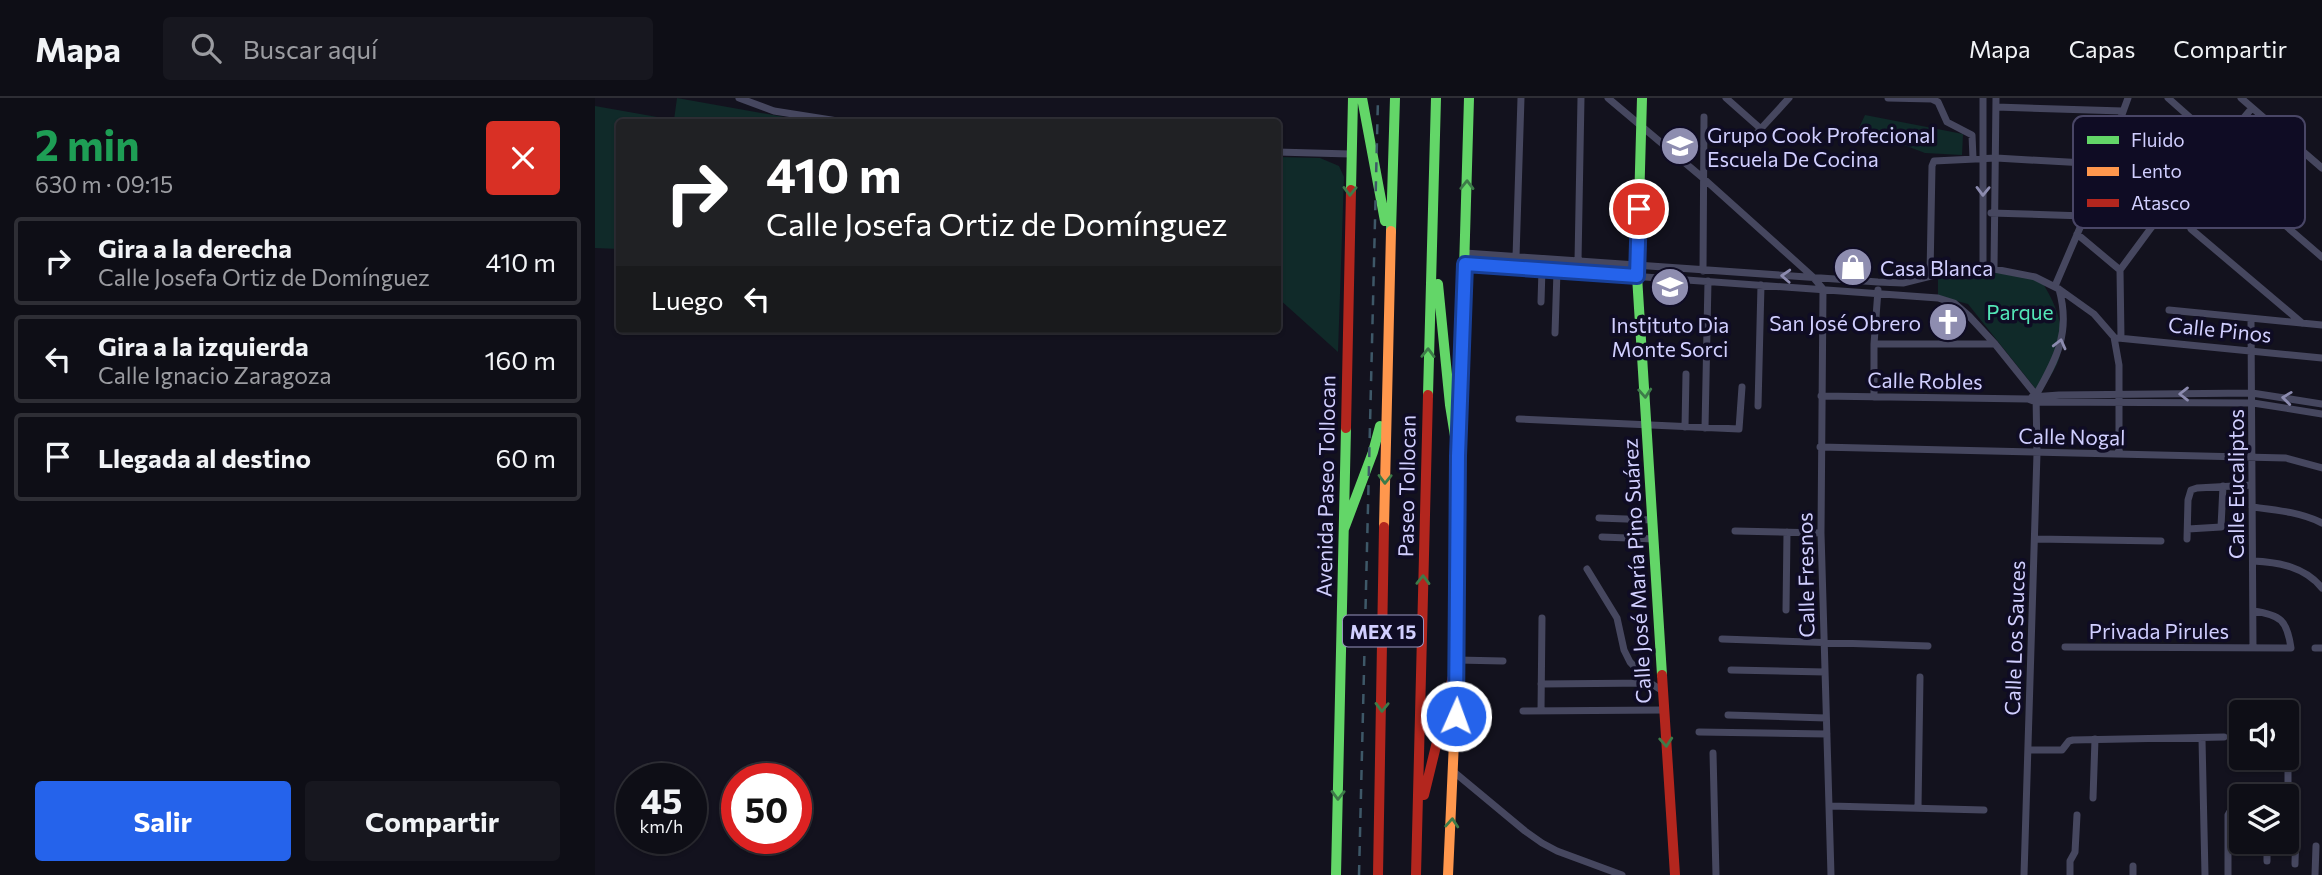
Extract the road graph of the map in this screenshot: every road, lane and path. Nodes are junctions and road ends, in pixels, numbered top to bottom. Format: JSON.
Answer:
{"nodes":[{"id":1,"x":739,"y":98,"type":"edge"},
{"id":2,"x":1353,"y":98,"type":"edge"},
{"id":3,"x":1361,"y":98,"type":"edge"},
{"id":4,"x":1395,"y":98,"type":"edge"},
{"id":5,"x":1436,"y":98,"type":"edge"},
{"id":6,"x":1469,"y":98,"type":"edge"},
{"id":7,"x":1521,"y":98,"type":"edge"},
{"id":8,"x":1581,"y":98,"type":"edge"},
{"id":9,"x":1608,"y":98,"type":"edge"},
{"id":10,"x":1641,"y":98,"type":"edge"},
{"id":11,"x":1726,"y":98,"type":"edge"},
{"id":12,"x":1789,"y":98,"type":"edge"},
{"id":13,"x":1888,"y":98,"type":"edge"},
{"id":14,"x":1916,"y":98,"type":"edge"},
{"id":15,"x":1983,"y":98,"type":"edge"},
{"id":16,"x":1996,"y":98,"type":"edge"},
{"id":17,"x":2128,"y":98,"type":"edge"},
{"id":18,"x":2168,"y":98,"type":"edge"},
{"id":19,"x":2241,"y":98,"type":"edge"},
{"id":20,"x":1996,"y":107,"type":"junction"},
{"id":21,"x":2252,"y":108,"type":"junction"},
{"id":22,"x":2123,"y":111,"type":"junction"},
{"id":23,"x":2121,"y":116,"type":"edge"},
{"id":24,"x":2188,"y":116,"type":"edge"},
{"id":25,"x":2245,"y":116,"type":"edge"},
{"id":26,"x":2261,"y":116,"type":"edge"},
{"id":27,"x":1704,"y":117,"type":"dead end"},
{"id":28,"x":825,"y":119,"type":"edge"},
{"id":29,"x":1641,"y":125,"type":"junction"},
{"id":30,"x":1281,"y":152,"type":"edge"},
{"id":31,"x":2305,"y":153,"type":"edge"},
{"id":32,"x":1350,"y":154,"type":"junction"},
{"id":33,"x":1973,"y":158,"type":"junction"},
{"id":34,"x":1996,"y":158,"type":"junction"},
{"id":35,"x":1984,"y":159,"type":"junction"},
{"id":36,"x":2073,"y":162,"type":"edge"},
{"id":37,"x":2322,"y":168,"type":"edge"},
{"id":38,"x":1703,"y":178,"type":"junction"},
{"id":39,"x":1983,"y":213,"type":"junction"},
{"id":40,"x":1993,"y":213,"type":"junction"},
{"id":41,"x":2073,"y":216,"type":"edge"},
{"id":42,"x":2080,"y":228,"type":"edge"},
{"id":43,"x":2151,"y":228,"type":"edge"},
{"id":44,"x":2288,"y":228,"type":"edge"},
{"id":45,"x":2191,"y":229,"type":"dead end"},
{"id":46,"x":2077,"y":234,"type":"junction"},
{"id":47,"x":1431,"y":252,"type":"junction"},
{"id":48,"x":1391,"y":253,"type":"junction"},
{"id":49,"x":1516,"y":257,"type":"junction"},
{"id":50,"x":2322,"y":257,"type":"edge"},
{"id":51,"x":1465,"y":258,"type":"junction"},
{"id":52,"x":1578,"y":261,"type":"junction"},
{"id":53,"x":1542,"y":269,"type":"junction"},
{"id":54,"x":1983,"y":269,"type":"junction"},
{"id":55,"x":1994,"y":269,"type":"junction"},
{"id":56,"x":1637,"y":270,"type":"junction"},
{"id":57,"x":2120,"y":270,"type":"junction"},
{"id":58,"x":1557,"y":271,"type":"junction"},
{"id":59,"x":1703,"y":271,"type":"junction"},
{"id":60,"x":1930,"y":275,"type":"junction"},
{"id":61,"x":1813,"y":278,"type":"junction"},
{"id":62,"x":1708,"y":281,"type":"junction"},
{"id":63,"x":1878,"y":282,"type":"junction"},
{"id":64,"x":1761,"y":285,"type":"junction"},
{"id":65,"x":2057,"y":287,"type":"junction"},
{"id":66,"x":1823,"y":289,"type":"junction"},
{"id":67,"x":1878,"y":293,"type":"junction"},
{"id":68,"x":1541,"y":302,"type":"dead end"},
{"id":69,"x":2169,"y":310,"type":"dead end"},
{"id":70,"x":2252,"y":320,"type":"junction"},
{"id":71,"x":2302,"y":323,"type":"junction"},
{"id":72,"x":2322,"y":325,"type":"edge"},
{"id":73,"x":1555,"y":332,"type":"dead end"},
{"id":74,"x":2118,"y":337,"type":"junction"},
{"id":75,"x":1874,"y":344,"type":"junction"},
{"id":76,"x":1995,"y":344,"type":"junction"},
{"id":77,"x":2251,"y":349,"type":"junction"},
{"id":78,"x":2322,"y":358,"type":"edge"},
{"id":79,"x":1686,"y":374,"type":"dead end"},
{"id":80,"x":1387,"y":387,"type":"junction"},
{"id":81,"x":1742,"y":387,"type":"dead end"},
{"id":82,"x":2252,"y":393,"type":"junction"},
{"id":83,"x":2120,"y":394,"type":"junction"},
{"id":84,"x":1821,"y":396,"type":"junction"},
{"id":85,"x":1874,"y":397,"type":"junction"},
{"id":86,"x":2034,"y":399,"type":"junction"},
{"id":87,"x":2120,"y":403,"type":"junction"},
{"id":88,"x":2253,"y":403,"type":"junction"},
{"id":89,"x":2322,"y":404,"type":"edge"},
{"id":90,"x":1758,"y":406,"type":"dead end"},
{"id":91,"x":2322,"y":414,"type":"edge"},
{"id":92,"x":1519,"y":419,"type":"dead end"},
{"id":93,"x":1647,"y":425,"type":"junction"},
{"id":94,"x":1685,"y":427,"type":"junction"},
{"id":95,"x":1705,"y":428,"type":"junction"},
{"id":96,"x":1821,"y":447,"type":"junction"},
{"id":97,"x":2037,"y":453,"type":"junction"},
{"id":98,"x":2119,"y":454,"type":"junction"},
{"id":99,"x":1458,"y":456,"type":"junction"},
{"id":100,"x":2252,"y":457,"type":"junction"},
{"id":101,"x":2322,"y":468,"type":"edge"},
{"id":102,"x":2252,"y":485,"type":"junction"},
{"id":103,"x":2223,"y":486,"type":"junction"},
{"id":104,"x":2252,"y":507,"type":"junction"},
{"id":105,"x":1599,"y":518,"type":"dead end"},
{"id":106,"x":1653,"y":520,"type":"junction"},
{"id":107,"x":2322,"y":523,"type":"edge"},
{"id":108,"x":1344,"y":529,"type":"junction"},
{"id":109,"x":2187,"y":529,"type":"junction"},
{"id":110,"x":1735,"y":531,"type":"dead end"},
{"id":111,"x":1787,"y":532,"type":"junction"},
{"id":112,"x":1821,"y":533,"type":"junction"},
{"id":113,"x":1602,"y":537,"type":"dead end"},
{"id":114,"x":1654,"y":539,"type":"junction"},
{"id":115,"x":2035,"y":539,"type":"junction"},
{"id":116,"x":2187,"y":539,"type":"dead end"},
{"id":117,"x":2161,"y":541,"type":"dead end"},
{"id":118,"x":2253,"y":561,"type":"junction"},
{"id":119,"x":1587,"y":569,"type":"dead end"},
{"id":120,"x":2321,"y":584,"type":"edge"},
{"id":121,"x":1786,"y":610,"type":"dead end"},
{"id":122,"x":2253,"y":611,"type":"junction"},
{"id":123,"x":1542,"y":618,"type":"dead end"},
{"id":124,"x":1722,"y":639,"type":"dead end"},
{"id":125,"x":1824,"y":643,"type":"junction"},
{"id":126,"x":1928,"y":646,"type":"dead end"},
{"id":127,"x":2065,"y":647,"type":"dead end"},
{"id":128,"x":2253,"y":648,"type":"junction"},
{"id":129,"x":1457,"y":660,"type":"junction"},
{"id":130,"x":1503,"y":661,"type":"dead end"},
{"id":131,"x":1731,"y":670,"type":"dead end"},
{"id":132,"x":1825,"y":672,"type":"junction"},
{"id":133,"x":1920,"y":677,"type":"dead end"},
{"id":134,"x":1650,"y":682,"type":"junction"},
{"id":135,"x":1541,"y":684,"type":"junction"},
{"id":136,"x":1663,"y":691,"type":"junction"},
{"id":137,"x":1664,"y":710,"type":"junction"},
{"id":138,"x":1523,"y":711,"type":"dead end"},
{"id":139,"x":1541,"y":711,"type":"junction"},
{"id":140,"x":1728,"y":715,"type":"dead end"},
{"id":141,"x":1826,"y":718,"type":"junction"},
{"id":142,"x":1699,"y":732,"type":"dead end"},
{"id":143,"x":1827,"y":734,"type":"junction"},
{"id":144,"x":2224,"y":737,"type":"dead end"},
{"id":145,"x":2202,"y":738,"type":"junction"},
{"id":146,"x":2095,"y":739,"type":"junction"},
{"id":147,"x":2028,"y":750,"type":"junction"},
{"id":148,"x":1713,"y":753,"type":"dead end"},
{"id":149,"x":1454,"y":772,"type":"junction"},
{"id":150,"x":2093,"y":798,"type":"dead end"},
{"id":151,"x":1830,"y":806,"type":"junction"},
{"id":152,"x":1918,"y":808,"type":"junction"},
{"id":153,"x":1985,"y":810,"type":"dead end"},
{"id":154,"x":2229,"y":813,"type":"edge"},
{"id":155,"x":2077,"y":815,"type":"dead end"},
{"id":156,"x":1417,"y":820,"type":"junction"},
{"id":157,"x":2316,"y":846,"type":"dead end"},
{"id":158,"x":2267,"y":854,"type":"edge"},
{"id":159,"x":2295,"y":854,"type":"edge"},
{"id":160,"x":2267,"y":861,"type":"dead end"},
{"id":161,"x":2295,"y":864,"type":"dead end"},
{"id":162,"x":2133,"y":866,"type":"dead end"},
{"id":163,"x":1336,"y":875,"type":"edge"},
{"id":164,"x":1378,"y":875,"type":"edge"},
{"id":165,"x":1416,"y":875,"type":"edge"},
{"id":166,"x":1448,"y":875,"type":"edge"},
{"id":167,"x":1622,"y":875,"type":"edge"},
{"id":168,"x":1675,"y":875,"type":"edge"},
{"id":169,"x":1716,"y":875,"type":"edge"},
{"id":170,"x":1831,"y":875,"type":"edge"},
{"id":171,"x":2024,"y":875,"type":"edge"},
{"id":172,"x":2070,"y":875,"type":"edge"},
{"id":173,"x":2133,"y":875,"type":"edge"},
{"id":174,"x":2205,"y":875,"type":"edge"},
{"id":175,"x":2228,"y":875,"type":"edge"},
{"id":176,"x":2315,"y":875,"type":"edge"}],
"edges":[{"from":1,"to":28,"type":"street"},
{"from":2,"to":32,"type":"main road","name":"Avenida Paseo Tollocan"},
{"from":3,"to":48,"type":"main road"},
{"from":4,"to":48,"type":"main road","name":"Paseo Tollocan","number":"MEX 15"},
{"from":5,"to":47,"type":"main road","name":"Paseo Tollocan","number":"MEX 15"},
{"from":51,"to":6,"type":"main road","one_way":true},
{"from":7,"to":49,"type":"street"},
{"from":8,"to":52,"type":"street"},
{"from":9,"to":29,"type":"street"},
{"from":10,"to":29,"type":"main road","name":"Calle José María Pino Suárez"},
{"from":11,"to":12,"type":"street"},
{"from":13,"to":14,"type":"street"},
{"from":14,"to":33,"type":"street"},
{"from":15,"to":35,"type":"street"},
{"from":16,"to":20,"type":"street"},
{"from":17,"to":22,"type":"street"},
{"from":18,"to":24,"type":"street"},
{"from":19,"to":21,"type":"street"},
{"from":20,"to":22,"type":"street"},
{"from":20,"to":34,"type":"street"},
{"from":21,"to":25,"type":"street"},
{"from":21,"to":26,"type":"street"},
{"from":22,"to":23,"type":"street"},
{"from":27,"to":38,"type":"street"},
{"from":29,"to":38,"type":"street"},
{"from":29,"to":56,"type":"main road","name":"Calle José María Pino Suárez"},
{"from":30,"to":32,"type":"street"},
{"from":31,"to":37,"type":"street"},
{"from":32,"to":108,"type":"main road","name":"Avenida Paseo Tollocan","one_way":true},
{"from":33,"to":35,"type":"street"},
{"from":33,"to":60,"type":"street"},
{"from":34,"to":35,"type":"street"},
{"from":34,"to":36,"type":"street"},
{"from":34,"to":40,"type":"street"},
{"from":35,"to":39,"type":"street","one_way":true},
{"from":38,"to":59,"type":"street"},
{"from":38,"to":61,"type":"street"},
{"from":39,"to":40,"type":"street"},
{"from":39,"to":54,"type":"street"},
{"from":40,"to":41,"type":"street"},
{"from":40,"to":55,"type":"street"},
{"from":42,"to":46,"type":"street"},
{"from":43,"to":57,"type":"street"},
{"from":44,"to":50,"type":"street"},
{"from":45,"to":71,"type":"street"},
{"from":46,"to":57,"type":"street"},
{"from":46,"to":65,"type":"street"},
{"from":47,"to":99,"type":"main road"},
{"from":156,"to":47,"type":"main road","name":"Paseo Tollocan","number":"MEX 15","one_way":true},
{"from":48,"to":80,"type":"main road","name":"Paseo Tollocan","number":"MEX 15"},
{"from":49,"to":51,"type":"street"},
{"from":49,"to":52,"type":"street"},
{"from":51,"to":53,"type":"street"},
{"from":51,"to":99,"type":"main road"},
{"from":52,"to":56,"type":"street"},
{"from":53,"to":58,"type":"street"},
{"from":53,"to":68,"type":"street"},
{"from":54,"to":55,"type":"street"},
{"from":54,"to":60,"type":"street"},
{"from":55,"to":65,"type":"street"},
{"from":56,"to":58,"type":"street"},
{"from":56,"to":59,"type":"street"},
{"from":56,"to":62,"type":"street"},
{"from":56,"to":93,"type":"main road","name":"Calle José María Pino Suárez","one_way":true},
{"from":57,"to":74,"type":"street"},
{"from":58,"to":73,"type":"street"},
{"from":61,"to":59,"type":"street","one_way":true},
{"from":60,"to":63,"type":"street"},
{"from":61,"to":63,"type":"street"},
{"from":61,"to":66,"type":"street"},
{"from":62,"to":64,"type":"street"},
{"from":62,"to":95,"type":"street"},
{"from":63,"to":67,"type":"street"},
{"from":64,"to":66,"type":"street"},
{"from":64,"to":90,"type":"street"},
{"from":65,"to":74,"type":"street"},
{"from":86,"to":65,"type":"street","one_way":true},
{"from":66,"to":67,"type":"street"},
{"from":66,"to":84,"type":"street","name":"Calle Fresnos"},
{"from":67,"to":75,"type":"street"},
{"from":67,"to":76,"type":"street"},
{"from":69,"to":70,"type":"street"},
{"from":70,"to":71,"type":"street"},
{"from":70,"to":77,"type":"street","name":"Calle Eucaliptos"},
{"from":71,"to":72,"type":"street"},
{"from":74,"to":77,"type":"street","name":"Calle Pinos"},
{"from":74,"to":83,"type":"street"},
{"from":75,"to":76,"type":"street"},
{"from":75,"to":85,"type":"street"},
{"from":76,"to":86,"type":"street"},
{"from":77,"to":78,"type":"street","name":"Calle Pinos"},
{"from":77,"to":82,"type":"street","name":"Calle Eucaliptos"},
{"from":79,"to":94,"type":"street"},
{"from":80,"to":108,"type":"main road"},
{"from":80,"to":164,"type":"main road","name":"Paseo Tollocan","number":"MEX 15","one_way":true},
{"from":81,"to":95,"type":"street"},
{"from":82,"to":83,"type":"street","one_way":true},
{"from":82,"to":88,"type":"street","name":"Calle Eucaliptos"},
{"from":89,"to":82,"type":"street","one_way":true},
{"from":83,"to":86,"type":"street"},
{"from":83,"to":87,"type":"street"},
{"from":84,"to":85,"type":"street","name":"Calle Robles"},
{"from":84,"to":96,"type":"street","name":"Calle Fresnos"},
{"from":85,"to":86,"type":"street","name":"Calle Robles"},
{"from":86,"to":87,"type":"street"},
{"from":86,"to":97,"type":"street","name":"Calle Los Sauces"},
{"from":87,"to":88,"type":"street"},
{"from":87,"to":98,"type":"street"},
{"from":88,"to":91,"type":"street"},
{"from":88,"to":100,"type":"street","name":"Calle Eucaliptos"},
{"from":92,"to":93,"type":"street"},
{"from":93,"to":94,"type":"street"},
{"from":93,"to":106,"type":"main road","name":"Calle José María Pino Suárez"},
{"from":94,"to":95,"type":"street"},
{"from":96,"to":97,"type":"street","name":"Calle Nogal"},
{"from":96,"to":112,"type":"street","name":"Calle Fresnos"},
{"from":97,"to":98,"type":"street","name":"Calle Nogal"},
{"from":97,"to":115,"type":"street","name":"Calle Los Sauces"},
{"from":98,"to":100,"type":"street","name":"Calle Nogal"},
{"from":99,"to":129,"type":"main road"},
{"from":100,"to":101,"type":"street","name":"Calle Nogal"},
{"from":100,"to":102,"type":"street","name":"Calle Eucaliptos"},
{"from":102,"to":103,"type":"street"},
{"from":102,"to":104,"type":"street","name":"Calle Eucaliptos"},
{"from":103,"to":109,"type":"street"},
{"from":103,"to":109,"type":"street"},
{"from":104,"to":107,"type":"street"},
{"from":104,"to":118,"type":"street","name":"Calle Eucaliptos"},
{"from":105,"to":106,"type":"street"},
{"from":106,"to":114,"type":"main road","name":"Calle José María Pino Suárez"},
{"from":108,"to":163,"type":"main road","name":"Avenida Paseo Tollocan","one_way":true},
{"from":109,"to":116,"type":"street"},
{"from":110,"to":111,"type":"street"},
{"from":111,"to":112,"type":"street"},
{"from":111,"to":121,"type":"street"},
{"from":112,"to":125,"type":"street","name":"Calle Fresnos"},
{"from":113,"to":114,"type":"street"},
{"from":114,"to":136,"type":"main road","name":"Calle José María Pino Suárez"},
{"from":115,"to":117,"type":"street"},
{"from":115,"to":147,"type":"street","name":"Calle Los Sauces"},
{"from":118,"to":120,"type":"street"},
{"from":118,"to":122,"type":"street","name":"Calle Eucaliptos"},
{"from":119,"to":134,"type":"street"},
{"from":122,"to":128,"type":"street","name":"Calle Eucaliptos"},
{"from":122,"to":128,"type":"street","name":"Privada Pirules"},
{"from":123,"to":135,"type":"street"},
{"from":124,"to":125,"type":"street"},
{"from":125,"to":126,"type":"street"},
{"from":125,"to":132,"type":"street","name":"Calle Fresnos"},
{"from":127,"to":128,"type":"street","name":"Privada Pirules"},
{"from":129,"to":130,"type":"street"},
{"from":129,"to":149,"type":"main road"},
{"from":129,"to":156,"type":"main road"},
{"from":131,"to":132,"type":"street"},
{"from":132,"to":141,"type":"street","name":"Calle Fresnos"},
{"from":133,"to":152,"type":"street"},
{"from":134,"to":135,"type":"street"},
{"from":134,"to":136,"type":"street"},
{"from":135,"to":139,"type":"street"},
{"from":136,"to":137,"type":"main road","name":"Calle José María Pino Suárez"},
{"from":137,"to":139,"type":"street"},
{"from":137,"to":168,"type":"main road","name":"Calle José María Pino Suárez","one_way":true},
{"from":138,"to":139,"type":"street"},
{"from":140,"to":141,"type":"street"},
{"from":141,"to":143,"type":"street","name":"Calle Fresnos"},
{"from":142,"to":143,"type":"street"},
{"from":143,"to":151,"type":"street","name":"Calle Fresnos"},
{"from":144,"to":145,"type":"street"},
{"from":145,"to":146,"type":"street"},
{"from":145,"to":174,"type":"street"},
{"from":146,"to":147,"type":"street"},
{"from":146,"to":150,"type":"street"},
{"from":147,"to":171,"type":"street","name":"Calle Los Sauces"},
{"from":148,"to":169,"type":"street"},
{"from":166,"to":149,"type":"main road","one_way":true},
{"from":149,"to":167,"type":"street"},
{"from":151,"to":152,"type":"street"},
{"from":151,"to":170,"type":"street","name":"Calle Fresnos"},
{"from":152,"to":153,"type":"street"},
{"from":154,"to":175,"type":"street"},
{"from":155,"to":172,"type":"street"},
{"from":156,"to":165,"type":"main road","name":"Paseo Tollocan","number":"MEX 15"},
{"from":157,"to":176,"type":"street"},
{"from":158,"to":160,"type":"street"},
{"from":159,"to":161,"type":"street"},
{"from":162,"to":173,"type":"street"}]}
